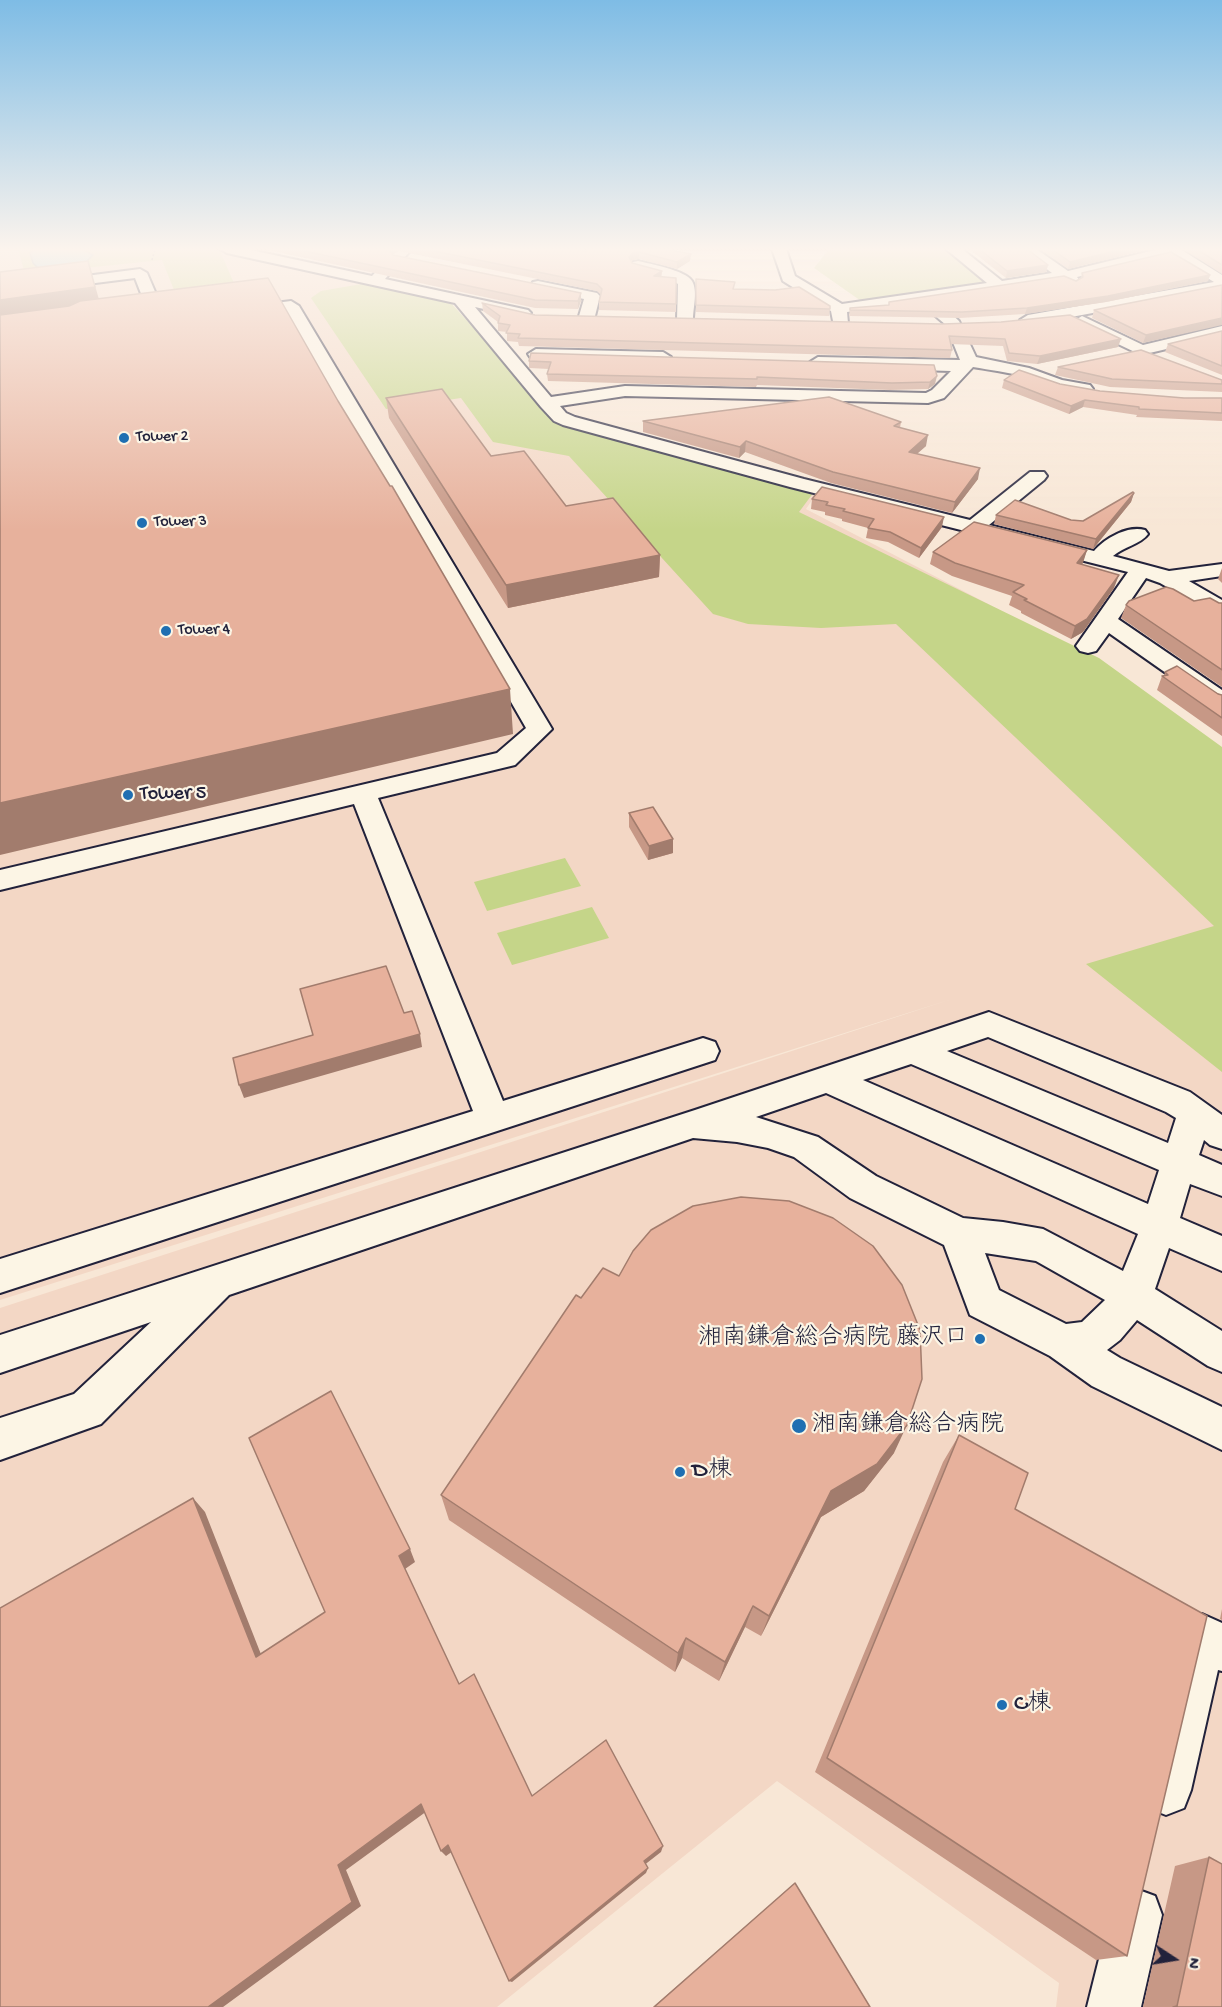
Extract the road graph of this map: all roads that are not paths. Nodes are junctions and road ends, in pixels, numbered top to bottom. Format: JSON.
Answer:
{"nodes":[{"id":1,"x":312,"y":343,"type":"edge"},
{"id":2,"x":497,"y":343,"type":"edge"},
{"id":3,"x":964,"y":343,"type":"edge"},
{"id":4,"x":1126,"y":343,"type":"edge"},
{"id":5,"x":1172,"y":343,"type":"edge"},
{"id":6,"x":1141,"y":350,"type":"junction"},
{"id":7,"x":506,"y":353,"type":"junction"},
{"id":8,"x":1119,"y":355,"type":"edge"},
{"id":9,"x":674,"y":358,"type":"edge"},
{"id":10,"x":800,"y":362,"type":"edge"},
{"id":11,"x":1173,"y":362,"type":"edge"},
{"id":12,"x":966,"y":364,"type":"junction"},
{"id":13,"x":1063,"y":366,"type":"edge"},
{"id":14,"x":1029,"y":373,"type":"junction"},
{"id":15,"x":1098,"y":392,"type":"edge"},
{"id":16,"x":547,"y":403,"type":"junction"},
{"id":17,"x":1037,"y":476,"type":"dead end"},
{"id":18,"x":974,"y":527,"type":"junction"},
{"id":19,"x":1138,"y":534,"type":"dead end"},
{"id":20,"x":1099,"y":559,"type":"junction"},
{"id":21,"x":1141,"y":569,"type":"junction"},
{"id":22,"x":1222,"y":570,"type":"edge"},
{"id":23,"x":1168,"y":578,"type":"junction"},
{"id":24,"x":1222,"y":609,"type":"edge"},
{"id":25,"x":1105,"y":620,"type":"junction"},
{"id":26,"x":1088,"y":646,"type":"dead end"},
{"id":27,"x":1222,"y":701,"type":"edge"},
{"id":28,"x":363,"y":794,"type":"junction"},
{"id":29,"x":0,"y":880,"type":"edge"},
{"id":30,"x":912,"y":1050,"type":"junction"},
{"id":31,"x":703,"y":1051,"type":"dead end"},
{"id":32,"x":827,"y":1079,"type":"junction"},
{"id":33,"x":1195,"y":1112,"type":"junction"},
{"id":34,"x":494,"y":1119,"type":"junction"},
{"id":35,"x":693,"y":1124,"type":"junction"},
{"id":36,"x":1222,"y":1135,"type":"edge"},
{"id":37,"x":1179,"y":1163,"type":"junction"},
{"id":38,"x":1222,"y":1181,"type":"edge"},
{"id":39,"x":1159,"y":1226,"type":"junction"},
{"id":40,"x":958,"y":1233,"type":"junction"},
{"id":41,"x":1222,"y":1254,"type":"edge"},
{"id":42,"x":0,"y":1276,"type":"edge"},
{"id":43,"x":218,"y":1282,"type":"junction"},
{"id":44,"x":1133,"y":1296,"type":"junction"},
{"id":45,"x":1064,"y":1343,"type":"junction"},
{"id":46,"x":1222,"y":1353,"type":"edge"},
{"id":47,"x":0,"y":1354,"type":"edge"},
{"id":48,"x":1222,"y":1429,"type":"edge"},
{"id":49,"x":0,"y":1439,"type":"edge"},
{"id":50,"x":1222,"y":1648,"type":"edge"},
{"id":51,"x":1114,"y":2007,"type":"edge"}],
"edges":[{"from":1,"to":28,"type":"street"},
{"from":2,"to":7,"type":"street"},
{"from":3,"to":12,"type":"street"},
{"from":4,"to":6,"type":"street"},
{"from":5,"to":6,"type":"street"},
{"from":6,"to":8,"type":"street"},
{"from":6,"to":11,"type":"street"},
{"from":7,"to":9,"type":"street"},
{"from":7,"to":16,"type":"street"},
{"from":10,"to":12,"type":"street"},
{"from":12,"to":14,"type":"street"},
{"from":12,"to":16,"type":"street"},
{"from":13,"to":14,"type":"street"},
{"from":14,"to":15,"type":"street"},
{"from":16,"to":18,"type":"street"},
{"from":17,"to":18,"type":"street"},
{"from":18,"to":20,"type":"street"},
{"from":19,"to":20,"type":"street"},
{"from":20,"to":21,"type":"street"},
{"from":21,"to":23,"type":"street"},
{"from":21,"to":25,"type":"street"},
{"from":22,"to":23,"type":"street"},
{"from":23,"to":24,"type":"street"},
{"from":25,"to":26,"type":"street"},
{"from":25,"to":27,"type":"street"},
{"from":28,"to":29,"type":"street"},
{"from":28,"to":34,"type":"street"},
{"from":30,"to":32,"type":"street"},
{"from":30,"to":33,"type":"street"},
{"from":30,"to":37,"type":"street"},
{"from":31,"to":34,"type":"street"},
{"from":32,"to":35,"type":"street"},
{"from":32,"to":39,"type":"street"},
{"from":33,"to":36,"type":"street"},
{"from":33,"to":37,"type":"street"},
{"from":34,"to":42,"type":"street"},
{"from":35,"to":40,"type":"street"},
{"from":35,"to":43,"type":"street"},
{"from":37,"to":38,"type":"street"},
{"from":37,"to":39,"type":"street"},
{"from":39,"to":41,"type":"street"},
{"from":39,"to":44,"type":"street"},
{"from":40,"to":44,"type":"street"},
{"from":40,"to":45,"type":"street"},
{"from":43,"to":47,"type":"street"},
{"from":43,"to":49,"type":"street"},
{"from":44,"to":45,"type":"street"},
{"from":44,"to":46,"type":"street"},
{"from":45,"to":48,"type":"street"},
{"from":50,"to":51,"type":"street"}]}
